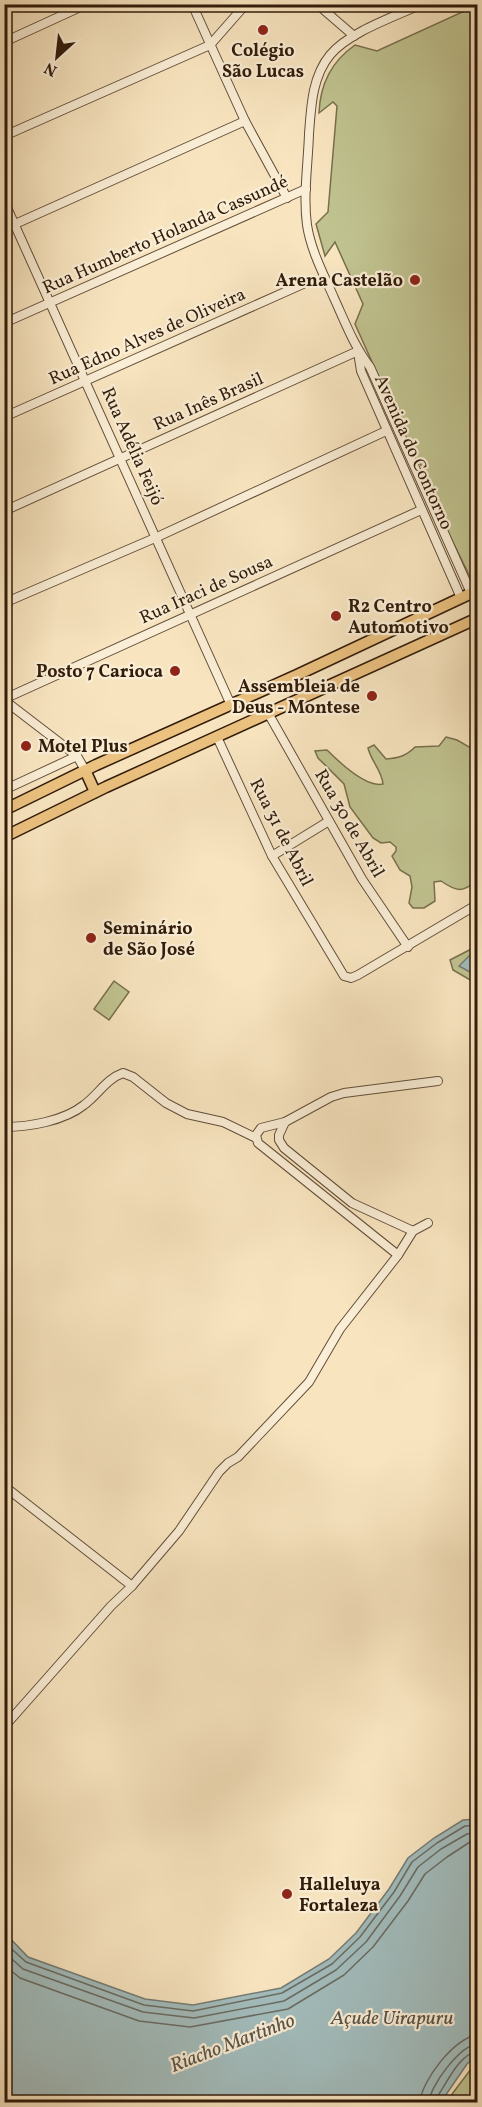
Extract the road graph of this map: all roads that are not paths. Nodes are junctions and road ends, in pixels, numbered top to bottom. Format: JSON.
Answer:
{"nodes":[{"id":1,"x":87,"y":4,"type":"edge"},
{"id":2,"x":192,"y":4,"type":"edge"},
{"id":3,"x":246,"y":4,"type":"edge"},
{"id":4,"x":317,"y":4,"type":"edge"},
{"id":5,"x":422,"y":4,"type":"edge"},
{"id":6,"x":354,"y":36,"type":"junction"},
{"id":7,"x":4,"y":42,"type":"edge"},
{"id":8,"x":210,"y":45,"type":"junction"},
{"id":9,"x":245,"y":121,"type":"junction"},
{"id":10,"x":4,"y":136,"type":"edge"},
{"id":11,"x":306,"y":189,"type":"junction"},
{"id":12,"x":287,"y":198,"type":"junction"},
{"id":13,"x":4,"y":201,"type":"edge"},
{"id":14,"x":14,"y":225,"type":"junction"},
{"id":15,"x":4,"y":229,"type":"edge"},
{"id":16,"x":303,"y":284,"type":"dead end"},
{"id":17,"x":50,"y":303,"type":"junction"},
{"id":18,"x":4,"y":323,"type":"edge"},
{"id":19,"x":358,"y":351,"type":"junction"},
{"id":20,"x":86,"y":381,"type":"junction"},
{"id":21,"x":4,"y":417,"type":"edge"},
{"id":22,"x":386,"y":431,"type":"junction"},
{"id":23,"x":121,"y":459,"type":"junction"},
{"id":24,"x":421,"y":510,"type":"junction"},
{"id":25,"x":4,"y":511,"type":"edge"},
{"id":26,"x":155,"y":538,"type":"junction"},
{"id":27,"x":470,"y":594,"type":"edge"},
{"id":28,"x":4,"y":603,"type":"edge"},
{"id":29,"x":192,"y":614,"type":"junction"},
{"id":30,"x":477,"y":618,"type":"edge"},
{"id":31,"x":4,"y":699,"type":"edge"},
{"id":32,"x":231,"y":705,"type":"junction"},
{"id":33,"x":268,"y":713,"type":"junction"},
{"id":34,"x":217,"y":737,"type":"junction"},
{"id":35,"x":76,"y":756,"type":"junction"},
{"id":36,"x":85,"y":770,"type":"junction"},
{"id":37,"x":4,"y":790,"type":"edge"},
{"id":38,"x":95,"y":792,"type":"junction"},
{"id":39,"x":4,"y":810,"type":"edge"},
{"id":40,"x":329,"y":821,"type":"junction"},
{"id":41,"x":4,"y":837,"type":"edge"},
{"id":42,"x":272,"y":856,"type":"junction"},
{"id":43,"x":477,"y":904,"type":"edge"},
{"id":44,"x":408,"y":947,"type":"junction"},
{"id":45,"x":438,"y":1081,"type":"dead end"},
{"id":46,"x":285,"y":1122,"type":"junction"},
{"id":47,"x":4,"y":1127,"type":"edge"},
{"id":48,"x":256,"y":1138,"type":"junction"},
{"id":49,"x":428,"y":1223,"type":"dead end"},
{"id":50,"x":413,"y":1232,"type":"junction"},
{"id":51,"x":398,"y":1255,"type":"junction"},
{"id":52,"x":4,"y":1486,"type":"edge"},
{"id":53,"x":132,"y":1586,"type":"junction"},
{"id":54,"x":4,"y":1727,"type":"edge"}],
"edges":[{"from":1,"to":7,"type":"street"},
{"from":2,"to":8,"type":"street"},
{"from":3,"to":8,"type":"street"},
{"from":4,"to":6,"type":"street"},
{"from":5,"to":6,"type":"street","name":"Avenida do Contorno"},
{"from":6,"to":11,"type":"street","name":"Avenida do Contorno"},
{"from":8,"to":9,"type":"street"},
{"from":8,"to":10,"type":"street"},
{"from":9,"to":12,"type":"street"},
{"from":9,"to":14,"type":"street"},
{"from":11,"to":12,"type":"street","name":"Rua Humberto Holanda Cassundé"},
{"from":11,"to":19,"type":"street","name":"Avenida do Contorno"},
{"from":12,"to":17,"type":"street","name":"Rua Humberto Holanda Cassundé"},
{"from":13,"to":14,"type":"street","name":"Rua Adélia Feijó"},
{"from":14,"to":15,"type":"street"},
{"from":14,"to":17,"type":"street","name":"Rua Adélia Feijó"},
{"from":16,"to":20,"type":"street","name":"Rua Edno Alves de Oliveira"},
{"from":17,"to":18,"type":"street","name":"Rua Humberto Holanda Cassundé"},
{"from":17,"to":20,"type":"street","name":"Rua Adélia Feijó"},
{"from":19,"to":22,"type":"street","name":"Avenida do Contorno"},
{"from":19,"to":23,"type":"street","name":"Rua Inês Brasil"},
{"from":19,"to":27,"type":"street","name":"Avenida do Contorno"},
{"from":20,"to":21,"type":"street","name":"Rua Edno Alves de Oliveira"},
{"from":20,"to":23,"type":"street","name":"Rua Adélia Feijó"},
{"from":22,"to":24,"type":"street","name":"Avenida do Contorno"},
{"from":22,"to":26,"type":"street"},
{"from":23,"to":25,"type":"street","name":"Rua Inês Brasil"},
{"from":23,"to":26,"type":"street","name":"Rua Adélia Feijó"},
{"from":24,"to":27,"type":"street","name":"Avenida do Contorno"},
{"from":24,"to":29,"type":"street","name":"Rua Iraci de Sousa"},
{"from":26,"to":28,"type":"street"},
{"from":26,"to":29,"type":"street","name":"Rua Adélia Feijó"},
{"from":27,"to":32,"type":"main road"},
{"from":29,"to":31,"type":"street","name":"Rua Iraci de Sousa"},
{"from":29,"to":32,"type":"street","name":"Rua Adélia Feijó"},
{"from":30,"to":33,"type":"main road"},
{"from":31,"to":35,"type":"street"},
{"from":32,"to":36,"type":"main road"},
{"from":33,"to":34,"type":"main road"},
{"from":33,"to":40,"type":"street","name":"Rua 30 de Abril"},
{"from":34,"to":38,"type":"main road"},
{"from":34,"to":42,"type":"street","name":"Rua 31 de Abril"},
{"from":35,"to":36,"type":"street"},
{"from":35,"to":37,"type":"street"},
{"from":36,"to":38,"type":"main road"},
{"from":36,"to":39,"type":"main road"},
{"from":38,"to":41,"type":"main road"},
{"from":40,"to":42,"type":"street"},
{"from":40,"to":44,"type":"street","name":"Rua 30 de Abril"},
{"from":42,"to":44,"type":"street","name":"Rua 31 de Abril"},
{"from":43,"to":44,"type":"street"},
{"from":45,"to":46,"type":"street"},
{"from":46,"to":48,"type":"street"},
{"from":46,"to":50,"type":"street"},
{"from":47,"to":48,"type":"street"},
{"from":48,"to":51,"type":"street"},
{"from":49,"to":50,"type":"street"},
{"from":50,"to":51,"type":"street"},
{"from":51,"to":53,"type":"street"},
{"from":52,"to":53,"type":"street"},
{"from":53,"to":54,"type":"street"}]}
